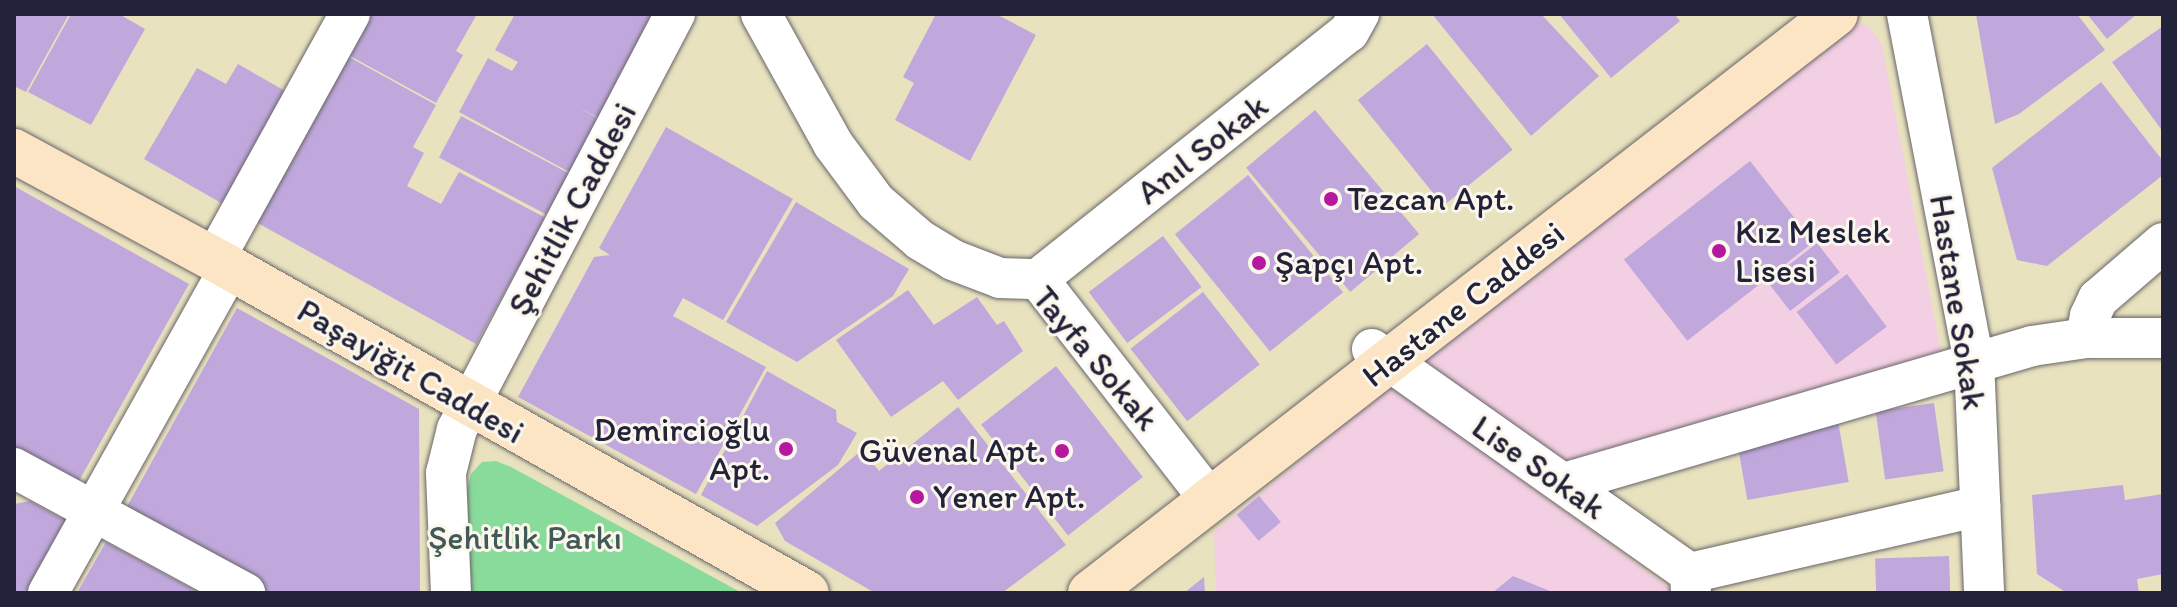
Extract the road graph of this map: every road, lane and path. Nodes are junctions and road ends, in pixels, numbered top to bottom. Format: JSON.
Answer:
{"nodes":[{"id":1,"x":350,"y":14,"type":"edge"},
{"id":2,"x":675,"y":14,"type":"edge"},
{"id":3,"x":761,"y":14,"type":"edge"},
{"id":4,"x":1359,"y":14,"type":"edge"},
{"id":5,"x":1798,"y":14,"type":"edge"},
{"id":6,"x":1836,"y":14,"type":"edge"},
{"id":7,"x":1907,"y":14,"type":"edge"},
{"id":8,"x":14,"y":151,"type":"edge"},
{"id":9,"x":2163,"y":243,"type":"edge"},
{"id":10,"x":222,"y":264,"type":"junction"},
{"id":11,"x":1038,"y":279,"type":"junction"},
{"id":12,"x":2086,"y":338,"type":"junction"},
{"id":13,"x":2163,"y":338,"type":"edge"},
{"id":14,"x":1380,"y":355,"type":"junction"},
{"id":15,"x":1974,"y":361,"type":"junction"},
{"id":16,"x":469,"y":405,"type":"junction"},
{"id":17,"x":14,"y":468,"type":"edge"},
{"id":18,"x":1564,"y":483,"type":"junction"},
{"id":19,"x":1200,"y":487,"type":"junction"},
{"id":20,"x":1980,"y":506,"type":"junction"},
{"id":21,"x":92,"y":511,"type":"junction"},
{"id":22,"x":1691,"y":583,"type":"edge"},
{"id":23,"x":48,"y":593,"type":"edge"},
{"id":24,"x":245,"y":593,"type":"edge"},
{"id":25,"x":451,"y":593,"type":"edge"},
{"id":26,"x":807,"y":593,"type":"edge"},
{"id":27,"x":1062,"y":593,"type":"edge"},
{"id":28,"x":1090,"y":593,"type":"edge"},
{"id":29,"x":1984,"y":593,"type":"edge"}],
"edges":[{"from":1,"to":10,"type":"street"},
{"from":2,"to":16,"type":"street","name":"Şehitlik Caddesi"},
{"from":3,"to":11,"type":"street","name":"Tayfa Sokak"},
{"from":4,"to":11,"type":"street","name":"Anıl Sokak"},
{"from":5,"to":14,"type":"main road","name":"Hastane Caddesi"},
{"from":6,"to":14,"type":"main road","name":"Hastane Caddesi"},
{"from":7,"to":15,"type":"street","name":"Hastane Sokak"},
{"from":8,"to":10,"type":"main road","name":"Paşayiğit Caddesi"},
{"from":9,"to":12,"type":"street"},
{"from":10,"to":16,"type":"main road","name":"Paşayiğit Caddesi"},
{"from":10,"to":21,"type":"street"},
{"from":11,"to":19,"type":"street","name":"Tayfa Sokak"},
{"from":12,"to":13,"type":"street"},
{"from":12,"to":15,"type":"street"},
{"from":14,"to":18,"type":"street","name":"Lise Sokak"},
{"from":14,"to":19,"type":"main road","name":"Hastane Caddesi"},
{"from":14,"to":28,"type":"main road","name":"Hastane Caddesi"},
{"from":15,"to":18,"type":"street"},
{"from":15,"to":20,"type":"street","name":"Hastane Sokak"},
{"from":16,"to":25,"type":"street","name":"Şehitlik Caddesi"},
{"from":16,"to":26,"type":"main road","name":"Paşayiğit Caddesi"},
{"from":17,"to":21,"type":"street"},
{"from":18,"to":22,"type":"street","name":"Lise Sokak"},
{"from":19,"to":27,"type":"main road","name":"Hastane Caddesi"},
{"from":20,"to":22,"type":"street"},
{"from":20,"to":29,"type":"street","name":"Hastane Sokak"},
{"from":21,"to":23,"type":"street"},
{"from":21,"to":24,"type":"street"}]}
